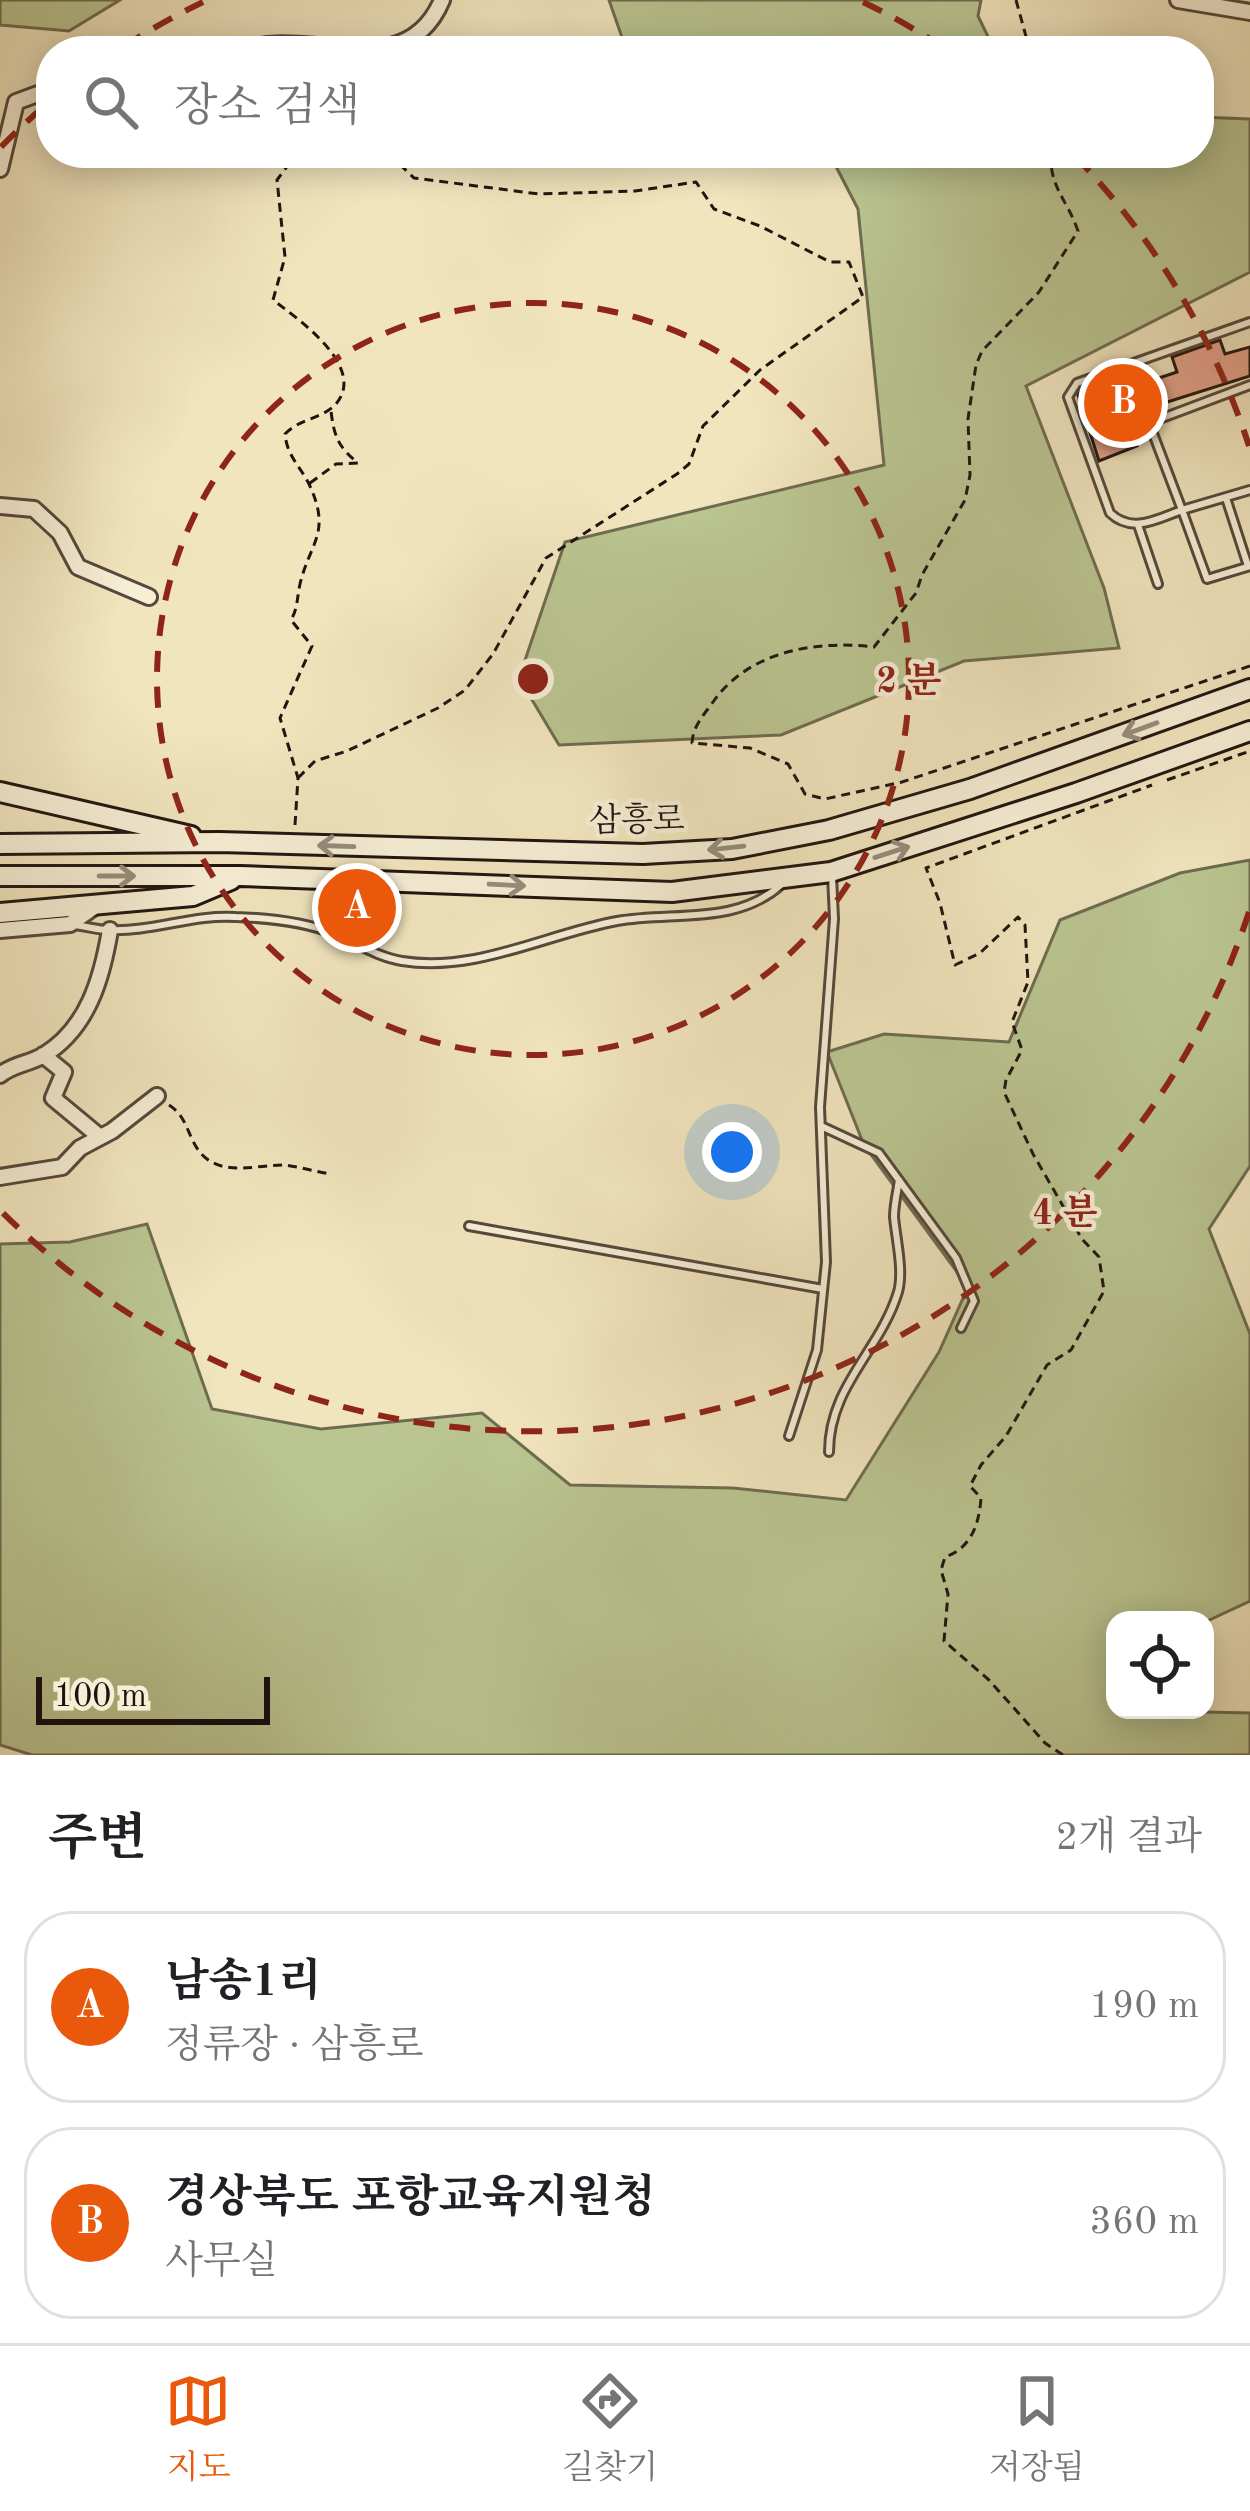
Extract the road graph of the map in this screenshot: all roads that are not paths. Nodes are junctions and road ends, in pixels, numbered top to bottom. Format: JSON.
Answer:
{"nodes":[{"id":1,"x":442,"y":0,"type":"edge"},
{"id":2,"x":1178,"y":0,"type":"edge"},
{"id":3,"x":1250,"y":11,"type":"edge"},
{"id":4,"x":411,"y":36,"type":"edge"},
{"id":5,"x":36,"y":95,"type":"edge"},
{"id":6,"x":0,"y":169,"type":"edge"},
{"id":7,"x":1250,"y":322,"type":"edge"},
{"id":8,"x":1250,"y":385,"type":"edge"},
{"id":9,"x":1250,"y":490,"type":"edge"},
{"id":10,"x":1226,"y":498,"type":"junction"},
{"id":11,"x":0,"y":506,"type":"edge"},
{"id":12,"x":1183,"y":510,"type":"junction"},
{"id":13,"x":1138,"y":525,"type":"junction"},
{"id":14,"x":1249,"y":566,"type":"edge"},
{"id":15,"x":1158,"y":584,"type":"dead end"},
{"id":16,"x":149,"y":597,"type":"dead end"},
{"id":17,"x":1250,"y":689,"type":"edge"},
{"id":18,"x":1250,"y":731,"type":"edge"},
{"id":19,"x":0,"y":792,"type":"edge"},
{"id":20,"x":219,"y":842,"type":"junction"},
{"id":21,"x":0,"y":844,"type":"edge"},
{"id":22,"x":831,"y":872,"type":"junction"},
{"id":23,"x":0,"y":876,"type":"edge"},
{"id":24,"x":240,"y":876,"type":"junction"},
{"id":25,"x":787,"y":879,"type":"junction"},
{"id":26,"x":102,"y":901,"type":"junction"},
{"id":27,"x":0,"y":914,"type":"edge"},
{"id":28,"x":70,"y":924,"type":"junction"},
{"id":29,"x":0,"y":930,"type":"edge"},
{"id":30,"x":110,"y":931,"type":"junction"},
{"id":31,"x":43,"y":1055,"type":"junction"},
{"id":32,"x":0,"y":1075,"type":"edge"},
{"id":33,"x":157,"y":1096,"type":"road end"},
{"id":34,"x":821,"y":1126,"type":"junction"},
{"id":35,"x":100,"y":1137,"type":"junction"},
{"id":36,"x":0,"y":1177,"type":"edge"},
{"id":37,"x":898,"y":1180,"type":"junction"},
{"id":38,"x":469,"y":1226,"type":"dead end"},
{"id":39,"x":823,"y":1289,"type":"junction"},
{"id":40,"x":961,"y":1328,"type":"dead end"},
{"id":41,"x":789,"y":1436,"type":"dead end"},
{"id":42,"x":829,"y":1452,"type":"dead end"}],
"edges":[{"from":1,"to":4,"type":"street"},
{"from":2,"to":3,"type":"street"},
{"from":5,"to":6,"type":"street"},
{"from":7,"to":13,"type":"lane"},
{"from":8,"to":12,"type":"lane"},
{"from":9,"to":10,"type":"lane"},
{"from":10,"to":12,"type":"lane"},
{"from":10,"to":14,"type":"lane"},
{"from":11,"to":16,"type":"street"},
{"from":12,"to":13,"type":"lane"},
{"from":12,"to":14,"type":"lane"},
{"from":13,"to":15,"type":"lane"},
{"from":17,"to":20,"type":"main road","name":"삼흥로","one_way":true},
{"from":22,"to":18,"type":"main road","name":"삼흥로","one_way":true},
{"from":19,"to":20,"type":"main road"},
{"from":20,"to":21,"type":"main road","name":"삼흥로"},
{"from":22,"to":25,"type":"main road","name":"삼흥로"},
{"from":22,"to":34,"type":"lane"},
{"from":23,"to":24,"type":"main road","name":"삼흥로","one_way":true},
{"from":24,"to":25,"type":"main road","name":"삼흥로","one_way":true},
{"from":24,"to":26,"type":"main road"},
{"from":25,"to":30,"type":"lane"},
{"from":26,"to":27,"type":"main road"},
{"from":26,"to":28,"type":"street"},
{"from":28,"to":29,"type":"street"},
{"from":28,"to":30,"type":"lane"},
{"from":30,"to":31,"type":"street"},
{"from":31,"to":32,"type":"street"},
{"from":31,"to":35,"type":"street"},
{"from":33,"to":35,"type":"street"},
{"from":34,"to":37,"type":"lane"},
{"from":34,"to":39,"type":"lane"},
{"from":35,"to":36,"type":"street"},
{"from":37,"to":40,"type":"lane"},
{"from":37,"to":42,"type":"lane"},
{"from":38,"to":39,"type":"lane"},
{"from":39,"to":41,"type":"lane"}]}
